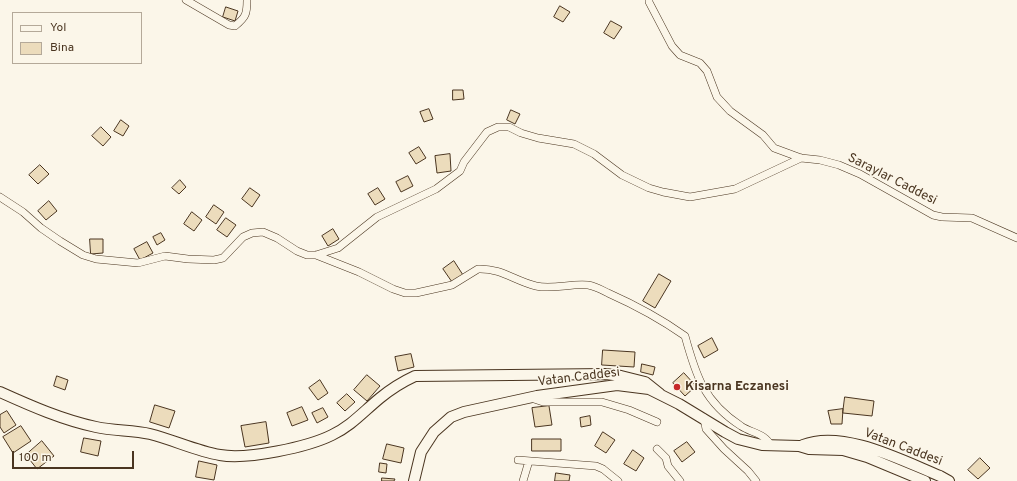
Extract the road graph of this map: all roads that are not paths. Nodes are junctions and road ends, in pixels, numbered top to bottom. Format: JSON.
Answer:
{"nodes":[{"id":1,"x":186,"y":0,"type":"edge"},
{"id":2,"x":247,"y":0,"type":"edge"},
{"id":3,"x":649,"y":0,"type":"edge"},
{"id":4,"x":801,"y":158,"type":"junction"},
{"id":5,"x":0,"y":197,"type":"edge"},
{"id":6,"x":1017,"y":238,"type":"edge"},
{"id":7,"x":316,"y":255,"type":"junction"},
{"id":8,"x":0,"y":392,"type":"edge"},
{"id":9,"x":660,"y":394,"type":"junction"},
{"id":10,"x":531,"y":398,"type":"junction"},
{"id":11,"x":704,"y":418,"type":"junction"},
{"id":12,"x":657,"y":422,"type":"dead end"},
{"id":13,"x":771,"y":446,"type":"junction"},
{"id":14,"x":799,"y":446,"type":"junction"},
{"id":15,"x":657,"y":449,"type":"dead end"},
{"id":16,"x":518,"y":460,"type":"dead end"},
{"id":17,"x":529,"y":461,"type":"junction"},
{"id":18,"x":673,"y":478,"type":"edge"},
{"id":19,"x":414,"y":481,"type":"edge"},
{"id":20,"x":522,"y":481,"type":"edge"},
{"id":21,"x":618,"y":481,"type":"edge"},
{"id":22,"x":680,"y":481,"type":"edge"},
{"id":23,"x":756,"y":481,"type":"edge"},
{"id":24,"x":925,"y":481,"type":"edge"},
{"id":25,"x":949,"y":481,"type":"edge"}],
"edges":[{"from":1,"to":2,"type":"street"},
{"from":3,"to":4,"type":"street","name":"Saraylar Caddesi"},
{"from":4,"to":6,"type":"street","name":"Saraylar Caddesi"},
{"from":4,"to":7,"type":"street"},
{"from":5,"to":7,"type":"street"},
{"from":7,"to":13,"type":"street"},
{"from":8,"to":9,"type":"street"},
{"from":9,"to":10,"type":"street","name":"Vatan Caddesi"},
{"from":9,"to":11,"type":"street","name":"Vatan Caddesi"},
{"from":10,"to":12,"type":"street"},
{"from":10,"to":19,"type":"street","name":"Vatan Caddesi"},
{"from":11,"to":13,"type":"street","name":"Vatan Caddesi"},
{"from":11,"to":23,"type":"street"},
{"from":13,"to":14,"type":"street","name":"Vatan Caddesi"},
{"from":14,"to":24,"type":"street","name":"Vatan Caddesi"},
{"from":14,"to":25,"type":"street","name":"Vatan Caddesi"},
{"from":15,"to":18,"type":"street"},
{"from":16,"to":17,"type":"street"},
{"from":17,"to":20,"type":"street"},
{"from":17,"to":21,"type":"street"},
{"from":18,"to":22,"type":"street"}]}
